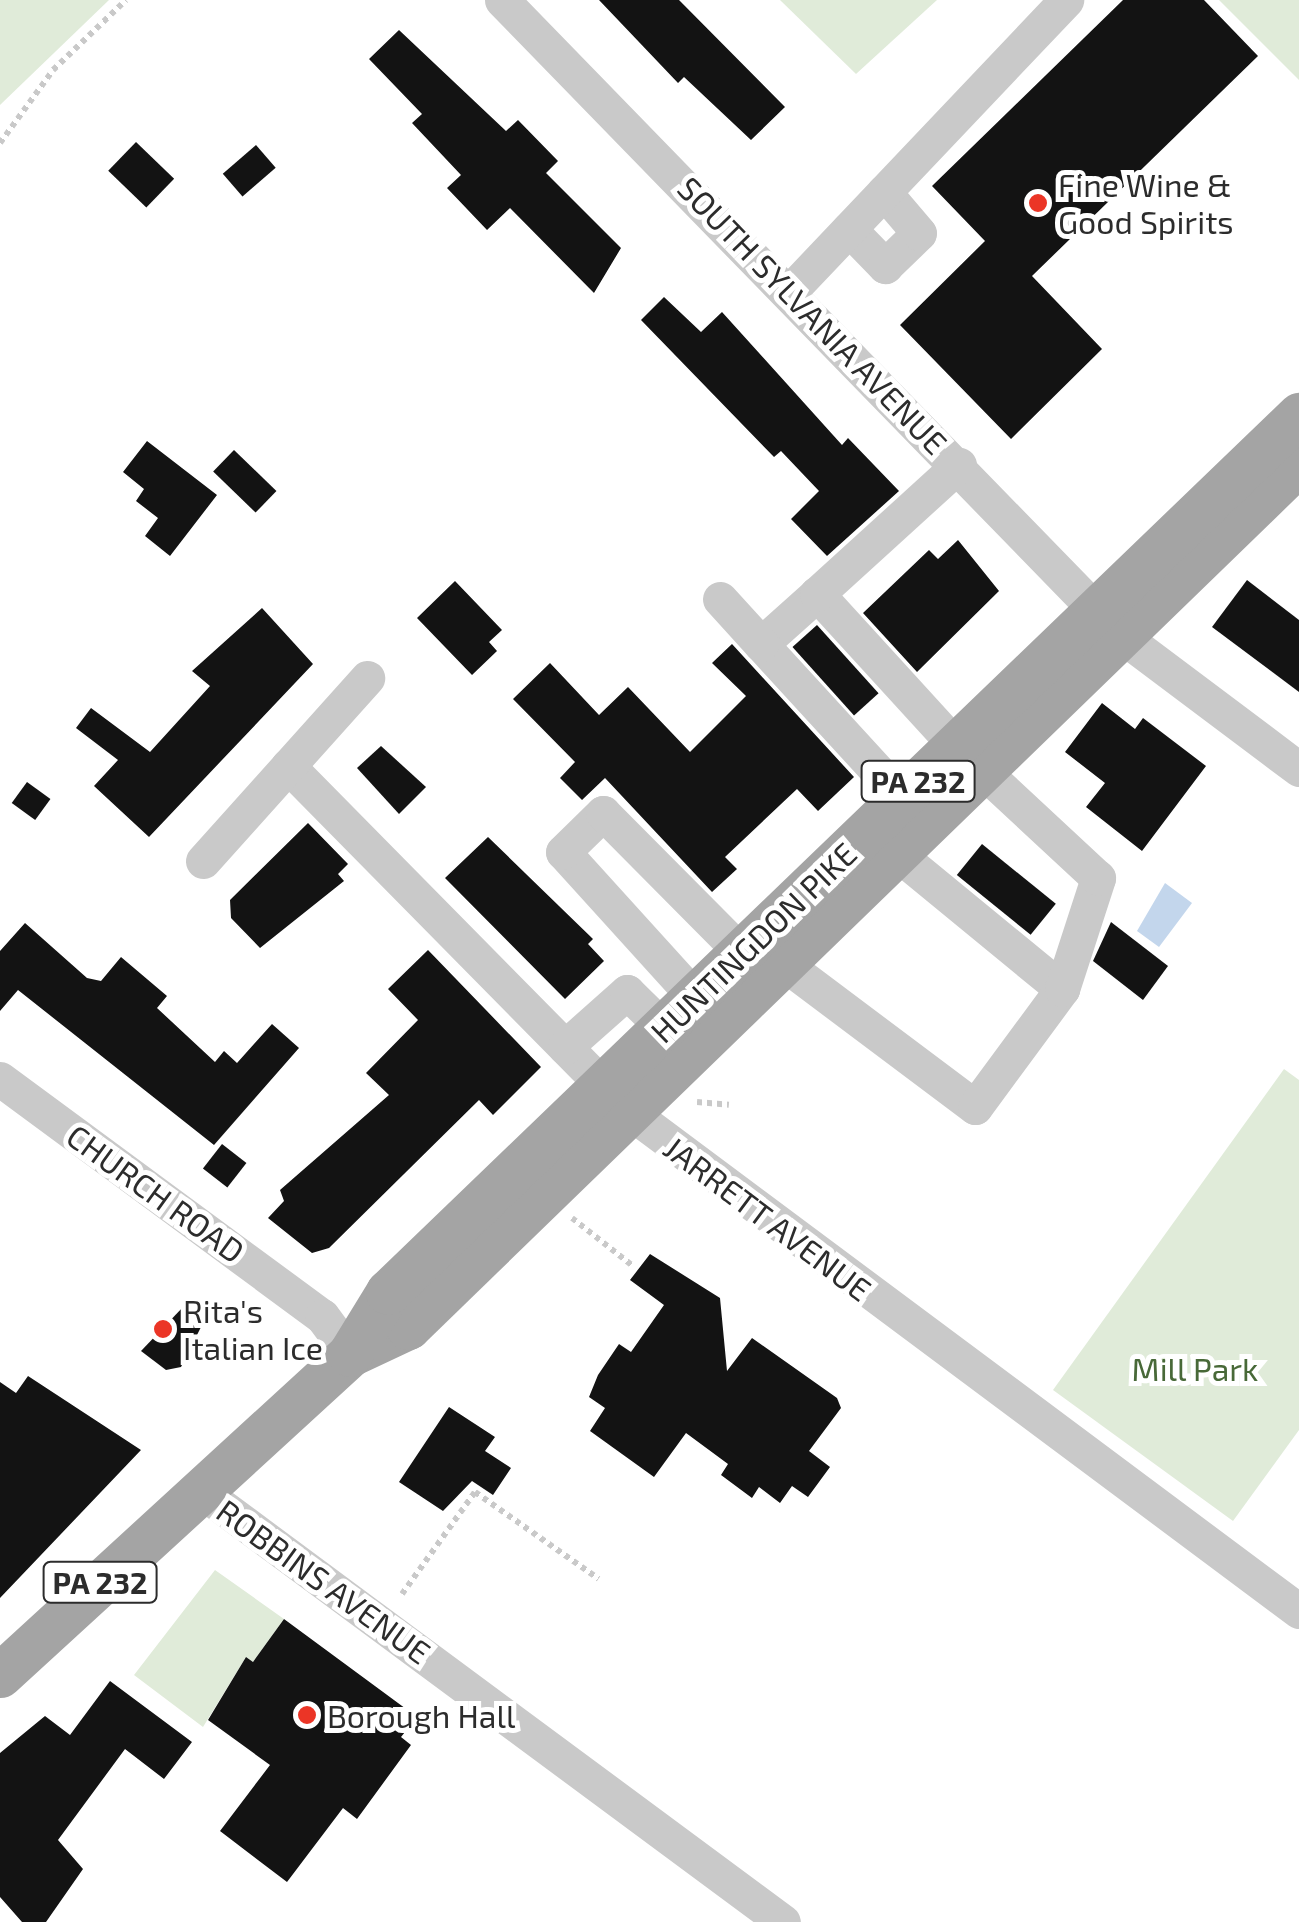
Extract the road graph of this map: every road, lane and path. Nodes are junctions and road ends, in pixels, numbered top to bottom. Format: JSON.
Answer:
{"nodes":[{"id":1,"x":126,"y":0,"type":"edge"},
{"id":2,"x":502,"y":0,"type":"edge"},
{"id":3,"x":1066,"y":0,"type":"edge"},
{"id":4,"x":0,"y":143,"type":"edge"},
{"id":5,"x":884,"y":192,"type":"junction"},
{"id":6,"x":849,"y":229,"type":"junction"},
{"id":7,"x":791,"y":290,"type":"junction"},
{"id":8,"x":1299,"y":415,"type":"edge"},
{"id":9,"x":1299,"y":464,"type":"edge"},
{"id":10,"x":959,"y":465,"type":"junction"},
{"id":11,"x":817,"y":594,"type":"junction"},
{"id":12,"x":720,"y":598,"type":"dead end"},
{"id":13,"x":1107,"y":622,"type":"junction"},
{"id":14,"x":761,"y":644,"type":"junction"},
{"id":15,"x":367,"y":678,"type":"dead end"},
{"id":16,"x":966,"y":756,"type":"junction"},
{"id":17,"x":288,"y":766,"type":"junction"},
{"id":18,"x":1299,"y":769,"type":"edge"},
{"id":19,"x":902,"y":797,"type":"junction"},
{"id":20,"x":896,"y":852,"type":"junction"},
{"id":21,"x":203,"y":860,"type":"dead end"},
{"id":22,"x":764,"y":965,"type":"junction"},
{"id":23,"x":1062,"y":990,"type":"junction"},
{"id":24,"x":692,"y":1026,"type":"junction"},
{"id":25,"x":565,"y":1047,"type":"junction"},
{"id":26,"x":0,"y":1079,"type":"edge"},
{"id":27,"x":616,"y":1099,"type":"junction"},
{"id":28,"x":555,"y":1205,"type":"dead end"},
{"id":29,"x":634,"y":1267,"type":"dead end"},
{"id":30,"x":350,"y":1354,"type":"junction"},
{"id":31,"x":201,"y":1491,"type":"junction"},
{"id":32,"x":599,"y":1578,"type":"dead end"},
{"id":33,"x":402,"y":1594,"type":"dead end"},
{"id":34,"x":1299,"y":1611,"type":"edge"},
{"id":35,"x":1,"y":1672,"type":"edge"},
{"id":36,"x":783,"y":1922,"type":"edge"}],
"edges":[{"from":1,"to":4,"type":"path"},
{"from":2,"to":7,"type":"street","name":"SOUTH SYLVANIA AVENUE"},
{"from":3,"to":5,"type":"street"},
{"from":5,"to":6,"type":"street"},
{"from":5,"to":6,"type":"street"},
{"from":6,"to":7,"type":"street"},
{"from":7,"to":10,"type":"street","name":"SOUTH SYLVANIA AVENUE"},
{"from":8,"to":13,"type":"main road","name":"HUNTINGDON PIKE","number":"PA 232"},
{"from":9,"to":13,"type":"main road","name":"HUNTINGDON PIKE","number":"PA 232"},
{"from":10,"to":11,"type":"street"},
{"from":10,"to":13,"type":"street","name":"SOUTH SYLVANIA AVENUE"},
{"from":11,"to":14,"type":"street"},
{"from":11,"to":16,"type":"street"},
{"from":12,"to":14,"type":"street"},
{"from":13,"to":16,"type":"main road","name":"HUNTINGDON PIKE","number":"PA 232"},
{"from":13,"to":18,"type":"street","name":"SOUTH SYLVANIA AVENUE"},
{"from":14,"to":19,"type":"street"},
{"from":15,"to":17,"type":"street"},
{"from":16,"to":19,"type":"main road","name":"HUNTINGDON PIKE","number":"PA 232"},
{"from":16,"to":20,"type":"main road","name":"HUNTINGDON PIKE","number":"PA 232"},
{"from":16,"to":23,"type":"street"},
{"from":17,"to":21,"type":"street"},
{"from":17,"to":25,"type":"street","name":"JARRETT AVENUE"},
{"from":19,"to":22,"type":"main road","name":"HUNTINGDON PIKE","number":"PA 232"},
{"from":20,"to":22,"type":"main road","name":"HUNTINGDON PIKE","number":"PA 232"},
{"from":20,"to":23,"type":"street"},
{"from":22,"to":23,"type":"street"},
{"from":22,"to":24,"type":"main road","name":"HUNTINGDON PIKE","number":"PA 232"},
{"from":22,"to":24,"type":"street"},
{"from":24,"to":25,"type":"street"},
{"from":24,"to":27,"type":"main road","name":"HUNTINGDON PIKE","number":"PA 232"},
{"from":25,"to":27,"type":"street","name":"JARRETT AVENUE"},
{"from":26,"to":30,"type":"street","name":"CHURCH ROAD"},
{"from":27,"to":30,"type":"main road","name":"HUNTINGDON PIKE","number":"PA 232"},
{"from":27,"to":34,"type":"street","name":"JARRETT AVENUE"},
{"from":28,"to":29,"type":"path"},
{"from":30,"to":31,"type":"main road","name":"HUNTINGDON PIKE","number":"PA 232"},
{"from":31,"to":35,"type":"main road","name":"HUNTINGDON PIKE","number":"PA 232"},
{"from":31,"to":36,"type":"street","name":"ROBBINS AVENUE"},
{"from":32,"to":33,"type":"path"}]}
